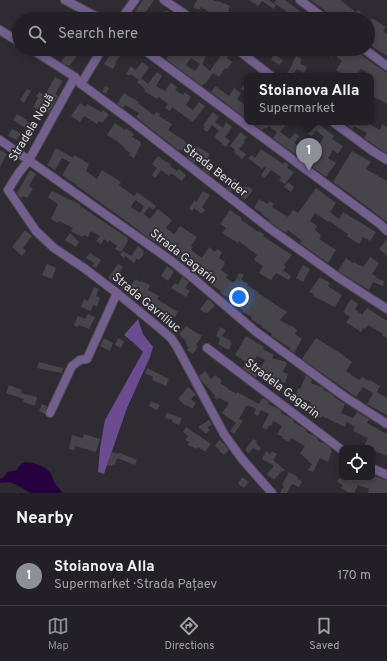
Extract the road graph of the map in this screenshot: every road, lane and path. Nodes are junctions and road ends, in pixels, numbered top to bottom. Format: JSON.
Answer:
{"nodes":[{"id":1,"x":65,"y":0,"type":"edge"},
{"id":2,"x":135,"y":0,"type":"edge"},
{"id":3,"x":164,"y":0,"type":"edge"},
{"id":4,"x":300,"y":0,"type":"edge"},
{"id":5,"x":88,"y":12,"type":"edge"},
{"id":6,"x":126,"y":12,"type":"edge"},
{"id":7,"x":182,"y":12,"type":"edge"},
{"id":8,"x":316,"y":12,"type":"edge"},
{"id":9,"x":0,"y":30,"type":"edge"},
{"id":10,"x":12,"y":38,"type":"edge"},
{"id":11,"x":42,"y":56,"type":"edge"},
{"id":12,"x":98,"y":56,"type":"edge"},
{"id":13,"x":153,"y":56,"type":"edge"},
{"id":14,"x":246,"y":56,"type":"edge"},
{"id":15,"x":373,"y":56,"type":"edge"},
{"id":16,"x":387,"y":66,"type":"edge"},
{"id":17,"x":267,"y":73,"type":"edge"},
{"id":18,"x":75,"y":77,"type":"junction"},
{"id":19,"x":81,"y":84,"type":"junction"},
{"id":20,"x":244,"y":124,"type":"edge"},
{"id":21,"x":245,"y":125,"type":"edge"},
{"id":22,"x":337,"y":125,"type":"edge"},
{"id":23,"x":0,"y":140,"type":"edge"},
{"id":24,"x":29,"y":160,"type":"junction"},
{"id":25,"x":387,"y":160,"type":"edge"},
{"id":26,"x":8,"y":190,"type":"joint"},
{"id":27,"x":387,"y":231,"type":"edge"},
{"id":28,"x":117,"y":293,"type":"junction"},
{"id":29,"x":387,"y":309,"type":"edge"},
{"id":30,"x":207,"y":348,"type":"dead end"},
{"id":31,"x":50,"y":413,"type":"dead end"},
{"id":32,"x":387,"y":424,"type":"edge"},
{"id":33,"x":339,"y":448,"type":"edge"},
{"id":34,"x":375,"y":469,"type":"edge"},
{"id":35,"x":387,"y":475,"type":"edge"},
{"id":36,"x":272,"y":493,"type":"edge"}],
"edges":[{"from":1,"to":5,"type":"street"},
{"from":2,"to":6,"type":"street"},
{"from":3,"to":7,"type":"street"},
{"from":4,"to":8,"type":"street"},
{"from":9,"to":10,"type":"street"},
{"from":11,"to":18,"type":"street","name":"Strada Bender"},
{"from":12,"to":19,"type":"street"},
{"from":13,"to":20,"type":"street"},
{"from":14,"to":17,"type":"street"},
{"from":15,"to":16,"type":"street"},
{"from":18,"to":19,"type":"street","name":"Strada Bender"},
{"from":18,"to":24,"type":"street","name":"Stradela Nouă"},
{"from":19,"to":29,"type":"street","name":"Strada Bender"},
{"from":21,"to":27,"type":"street"},
{"from":22,"to":25,"type":"street"},
{"from":23,"to":24,"type":"street","name":"Strada Gagarin"},
{"from":24,"to":26,"type":"street","name":"Stradela Nouă"},
{"from":24,"to":32,"type":"street","name":"Strada Gagarin"},
{"from":26,"to":28,"type":"street","name":"Strada Gavriliuc"},
{"from":28,"to":31,"type":"street"},
{"from":28,"to":36,"type":"street","name":"Strada Gavriliuc"},
{"from":30,"to":33,"type":"street","name":"Stradela Gagarin"},
{"from":34,"to":35,"type":"street"}]}
